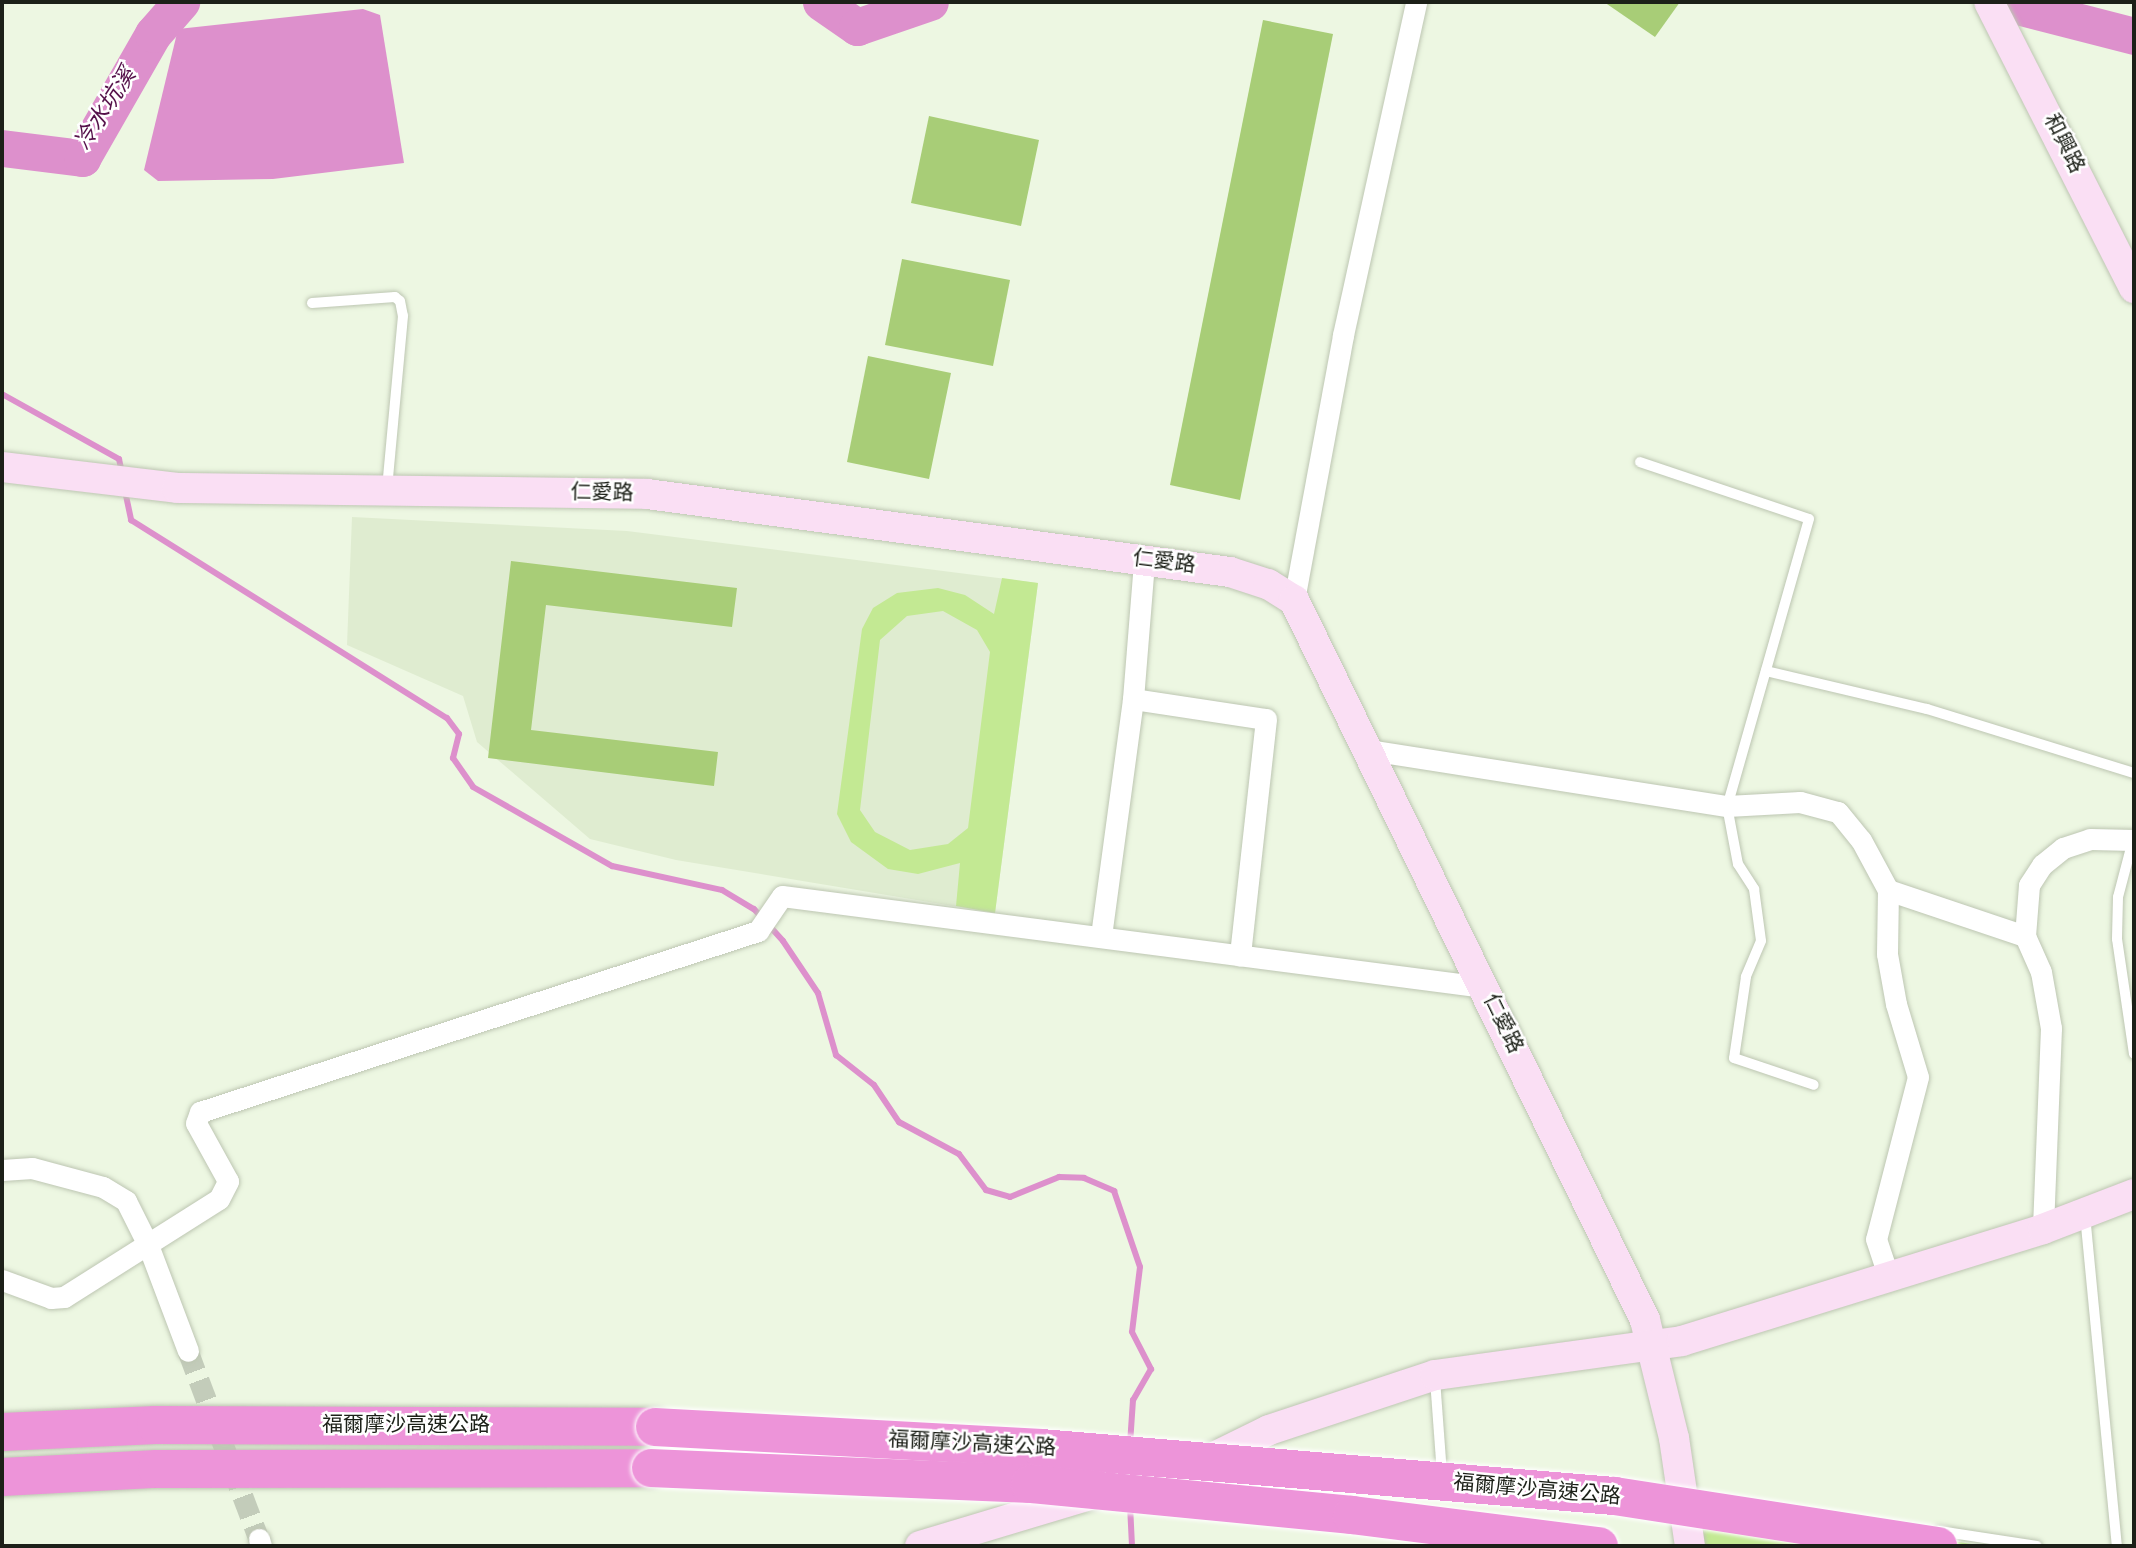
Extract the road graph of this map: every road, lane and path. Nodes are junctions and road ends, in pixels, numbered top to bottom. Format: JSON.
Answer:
{"nodes":[{"id":1,"x":1416,"y":2,"type":"edge"},
{"id":2,"x":1995,"y":13,"type":"edge"},
{"id":3,"x":2134,"y":288,"type":"edge"},
{"id":4,"x":312,"y":303,"type":"dead end"},
{"id":5,"x":1640,"y":462,"type":"dead end"},
{"id":6,"x":2,"y":467,"type":"edge"},
{"id":7,"x":386,"y":491,"type":"junction"},
{"id":8,"x":1144,"y":561,"type":"junction"},
{"id":9,"x":1294,"y":600,"type":"junction"},
{"id":10,"x":1766,"y":671,"type":"junction"},
{"id":11,"x":1133,"y":699,"type":"junction"},
{"id":12,"x":1369,"y":750,"type":"junction"},
{"id":13,"x":2134,"y":773,"type":"edge"},
{"id":14,"x":1727,"y":806,"type":"junction"},
{"id":15,"x":2134,"y":840,"type":"edge"},
{"id":16,"x":1888,"y":890,"type":"junction"},
{"id":17,"x":1101,"y":936,"type":"junction"},
{"id":18,"x":2025,"y":936,"type":"junction"},
{"id":19,"x":1240,"y":956,"type":"junction"},
{"id":20,"x":1483,"y":987,"type":"junction"},
{"id":21,"x":2134,"y":1054,"type":"edge"},
{"id":22,"x":1814,"y":1085,"type":"dead end"},
{"id":23,"x":2,"y":1170,"type":"edge"},
{"id":24,"x":2134,"y":1194,"type":"edge"},
{"id":25,"x":2085,"y":1212,"type":"junction"},
{"id":26,"x":2043,"y":1228,"type":"junction"},
{"id":27,"x":148,"y":1245,"type":"junction"},
{"id":28,"x":1889,"y":1278,"type":"junction"},
{"id":29,"x":2,"y":1280,"type":"edge"},
{"id":30,"x":1652,"y":1344,"type":"junction"},
{"id":31,"x":188,"y":1351,"type":"tunnel mouth"},
{"id":32,"x":1435,"y":1375,"type":"junction"},
{"id":33,"x":2,"y":1433,"type":"edge"},
{"id":34,"x":1223,"y":1456,"type":"junction"},
{"id":35,"x":1441,"y":1467,"type":"junction"},
{"id":36,"x":1454,"y":1469,"type":"dead end"},
{"id":37,"x":1481,"y":1471,"type":"dead end"},
{"id":38,"x":2,"y":1477,"type":"edge"},
{"id":39,"x":1121,"y":1486,"type":"junction"},
{"id":40,"x":1642,"y":1486,"type":"dead end"},
{"id":41,"x":1444,"y":1492,"type":"dead end"},
{"id":42,"x":1147,"y":1509,"type":"dead end"},
{"id":43,"x":1448,"y":1517,"type":"dead end"},
{"id":44,"x":1933,"y":1538,"type":"edge"},
{"id":45,"x":1451,"y":1542,"type":"dead end"},
{"id":46,"x":920,"y":1546,"type":"edge"},
{"id":47,"x":1599,"y":1546,"type":"edge"},
{"id":48,"x":1690,"y":1546,"type":"edge"},
{"id":49,"x":2037,"y":1546,"type":"edge"},
{"id":50,"x":2117,"y":1546,"type":"edge"}],
"edges":[{"from":1,"to":9,"type":"street"},
{"from":2,"to":3,"type":"street","name":"和興路"},
{"from":4,"to":7,"type":"lane"},
{"from":5,"to":10,"type":"lane"},
{"from":6,"to":7,"type":"street","name":"仁愛路"},
{"from":7,"to":8,"type":"street","name":"仁愛路"},
{"from":8,"to":9,"type":"street","name":"仁愛路"},
{"from":8,"to":11,"type":"street"},
{"from":9,"to":12,"type":"street","name":"仁愛路"},
{"from":10,"to":13,"type":"lane"},
{"from":10,"to":14,"type":"lane"},
{"from":11,"to":17,"type":"street"},
{"from":11,"to":19,"type":"street"},
{"from":12,"to":14,"type":"street"},
{"from":12,"to":20,"type":"street","name":"仁愛路"},
{"from":14,"to":16,"type":"street"},
{"from":14,"to":22,"type":"lane"},
{"from":15,"to":18,"type":"street"},
{"from":15,"to":21,"type":"lane"},
{"from":16,"to":18,"type":"street"},
{"from":16,"to":28,"type":"street"},
{"from":17,"to":19,"type":"street"},
{"from":17,"to":27,"type":"street"},
{"from":18,"to":26,"type":"street"},
{"from":19,"to":20,"type":"street"},
{"from":20,"to":30,"type":"street","name":"仁愛路"},
{"from":23,"to":27,"type":"street"},
{"from":24,"to":25,"type":"street"},
{"from":25,"to":26,"type":"street"},
{"from":25,"to":50,"type":"lane"},
{"from":26,"to":28,"type":"street"},
{"from":27,"to":29,"type":"street"},
{"from":27,"to":31,"type":"street"},
{"from":28,"to":30,"type":"street"},
{"from":30,"to":32,"type":"street"},
{"from":30,"to":48,"type":"street","name":"仁愛路"},
{"from":32,"to":34,"type":"street"},
{"from":32,"to":35,"type":"lane"},
{"from":33,"to":44,"type":"highway","name":"福爾摩沙高速公路","bridge":true},
{"from":34,"to":35,"type":"lane"},
{"from":34,"to":39,"type":"street"},
{"from":35,"to":36,"type":"lane"},
{"from":35,"to":41,"type":"lane"},
{"from":37,"to":40,"type":"lane"},
{"from":38,"to":47,"type":"highway","name":"福爾摩沙高速公路","bridge":true},
{"from":39,"to":42,"type":"lane"},
{"from":39,"to":46,"type":"street"},
{"from":43,"to":45,"type":"lane"},
{"from":44,"to":49,"type":"lane"}]}
